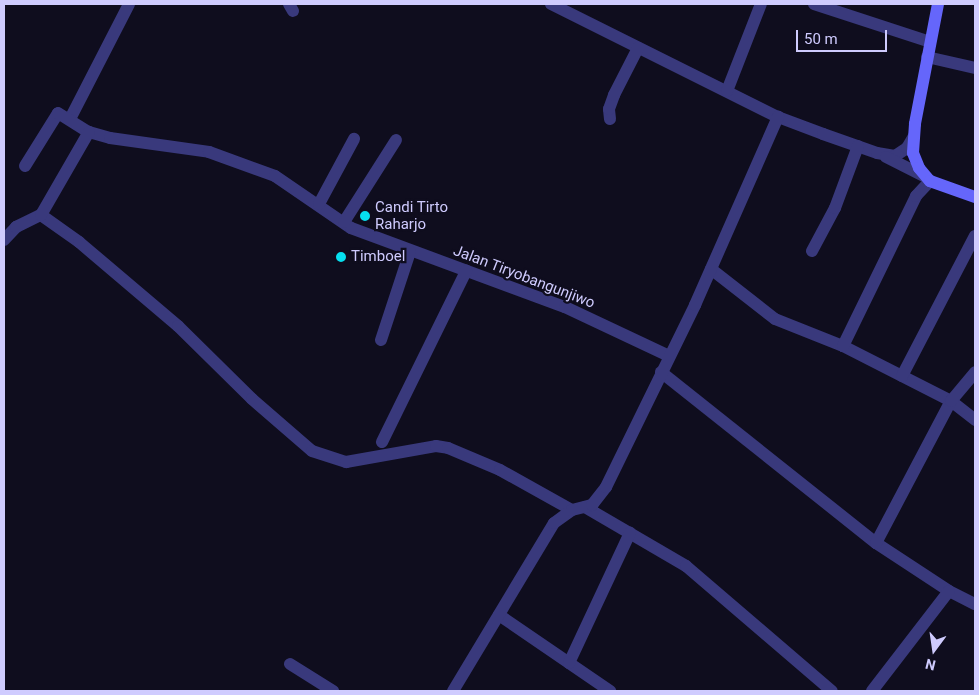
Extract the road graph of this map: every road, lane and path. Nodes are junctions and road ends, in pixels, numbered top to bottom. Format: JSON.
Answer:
{"nodes":[{"id":1,"x":129,"y":4,"type":"edge"},
{"id":2,"x":551,"y":4,"type":"edge"},
{"id":3,"x":761,"y":4,"type":"edge"},
{"id":4,"x":814,"y":4,"type":"edge"},
{"id":5,"x":938,"y":4,"type":"edge"},
{"id":6,"x":930,"y":42,"type":"junction"},
{"id":7,"x":638,"y":48,"type":"junction"},
{"id":8,"x":927,"y":57,"type":"junction"},
{"id":9,"x":975,"y":68,"type":"edge"},
{"id":10,"x":727,"y":91,"type":"junction"},
{"id":11,"x":778,"y":117,"type":"junction"},
{"id":12,"x":70,"y":119,"type":"junction"},
{"id":13,"x":610,"y":119,"type":"dead end"},
{"id":14,"x":89,"y":132,"type":"junction"},
{"id":15,"x":914,"y":136,"type":"junction"},
{"id":16,"x":354,"y":139,"type":"dead end"},
{"id":17,"x":396,"y":140,"type":"dead end"},
{"id":18,"x":858,"y":146,"type":"junction"},
{"id":19,"x":877,"y":153,"type":"junction"},
{"id":20,"x":25,"y":166,"type":"dead end"},
{"id":21,"x":927,"y":178,"type":"junction"},
{"id":22,"x":975,"y":197,"type":"edge"},
{"id":23,"x":319,"y":204,"type":"junction"},
{"id":24,"x":42,"y":215,"type":"junction"},
{"id":25,"x":344,"y":222,"type":"junction"},
{"id":26,"x":975,"y":236,"type":"edge"},
{"id":27,"x":4,"y":240,"type":"edge"},
{"id":28,"x":812,"y":251,"type":"dead end"},
{"id":29,"x":410,"y":252,"type":"junction"},
{"id":30,"x":711,"y":269,"type":"junction"},
{"id":31,"x":466,"y":271,"type":"junction"},
{"id":32,"x":381,"y":340,"type":"dead end"},
{"id":33,"x":843,"y":346,"type":"junction"},
{"id":34,"x":669,"y":356,"type":"junction"},
{"id":35,"x":661,"y":372,"type":"junction"},
{"id":36,"x":975,"y":372,"type":"edge"},
{"id":37,"x":902,"y":376,"type":"junction"},
{"id":38,"x":951,"y":401,"type":"junction"},
{"id":39,"x":975,"y":420,"type":"edge"},
{"id":40,"x":382,"y":442,"type":"dead end"},
{"id":41,"x":585,"y":507,"type":"junction"},
{"id":42,"x":572,"y":510,"type":"junction"},
{"id":43,"x":630,"y":533,"type":"junction"},
{"id":44,"x":876,"y":543,"type":"junction"},
{"id":45,"x":949,"y":591,"type":"junction"},
{"id":46,"x":975,"y":604,"type":"edge"},
{"id":47,"x":499,"y":615,"type":"junction"},
{"id":48,"x":568,"y":663,"type":"junction"},
{"id":49,"x":290,"y":664,"type":"dead end"},
{"id":50,"x":333,"y":691,"type":"edge"},
{"id":51,"x":452,"y":691,"type":"edge"},
{"id":52,"x":610,"y":691,"type":"edge"},
{"id":53,"x":832,"y":691,"type":"edge"},
{"id":54,"x":872,"y":691,"type":"edge"}],
"edges":[{"from":1,"to":12,"type":"street"},
{"from":2,"to":7,"type":"street"},
{"from":3,"to":10,"type":"street"},
{"from":4,"to":6,"type":"street"},
{"from":5,"to":6,"type":"main road"},
{"from":6,"to":8,"type":"main road"},
{"from":7,"to":10,"type":"street"},
{"from":7,"to":13,"type":"street"},
{"from":8,"to":9,"type":"street"},
{"from":8,"to":15,"type":"main road"},
{"from":10,"to":11,"type":"street"},
{"from":11,"to":18,"type":"street"},
{"from":11,"to":30,"type":"street"},
{"from":12,"to":14,"type":"street"},
{"from":12,"to":20,"type":"street"},
{"from":14,"to":23,"type":"street","name":"Jalan Tiryobangunjiwo"},
{"from":14,"to":24,"type":"street"},
{"from":15,"to":19,"type":"street"},
{"from":15,"to":21,"type":"main road"},
{"from":16,"to":23,"type":"street"},
{"from":17,"to":25,"type":"street"},
{"from":18,"to":19,"type":"street"},
{"from":18,"to":28,"type":"street"},
{"from":19,"to":21,"type":"street"},
{"from":21,"to":22,"type":"main road"},
{"from":21,"to":33,"type":"street"},
{"from":23,"to":25,"type":"street","name":"Jalan Tiryobangunjiwo"},
{"from":24,"to":27,"type":"street"},
{"from":24,"to":42,"type":"street"},
{"from":25,"to":29,"type":"street","name":"Jalan Tiryobangunjiwo"},
{"from":26,"to":37,"type":"street"},
{"from":29,"to":31,"type":"street","name":"Jalan Tiryobangunjiwo"},
{"from":29,"to":32,"type":"street"},
{"from":30,"to":33,"type":"street"},
{"from":30,"to":34,"type":"street"},
{"from":31,"to":34,"type":"street","name":"Jalan Tiryobangunjiwo"},
{"from":31,"to":40,"type":"street"},
{"from":33,"to":37,"type":"street"},
{"from":34,"to":35,"type":"street"},
{"from":35,"to":41,"type":"street"},
{"from":35,"to":44,"type":"street"},
{"from":36,"to":38,"type":"street"},
{"from":37,"to":38,"type":"street"},
{"from":38,"to":39,"type":"street"},
{"from":38,"to":44,"type":"street"},
{"from":41,"to":42,"type":"street"},
{"from":41,"to":43,"type":"street"},
{"from":42,"to":47,"type":"street"},
{"from":43,"to":48,"type":"street"},
{"from":43,"to":53,"type":"street"},
{"from":44,"to":45,"type":"street"},
{"from":45,"to":46,"type":"street"},
{"from":45,"to":54,"type":"street"},
{"from":47,"to":48,"type":"street"},
{"from":47,"to":51,"type":"street"},
{"from":48,"to":52,"type":"street"},
{"from":49,"to":50,"type":"street"}]}
